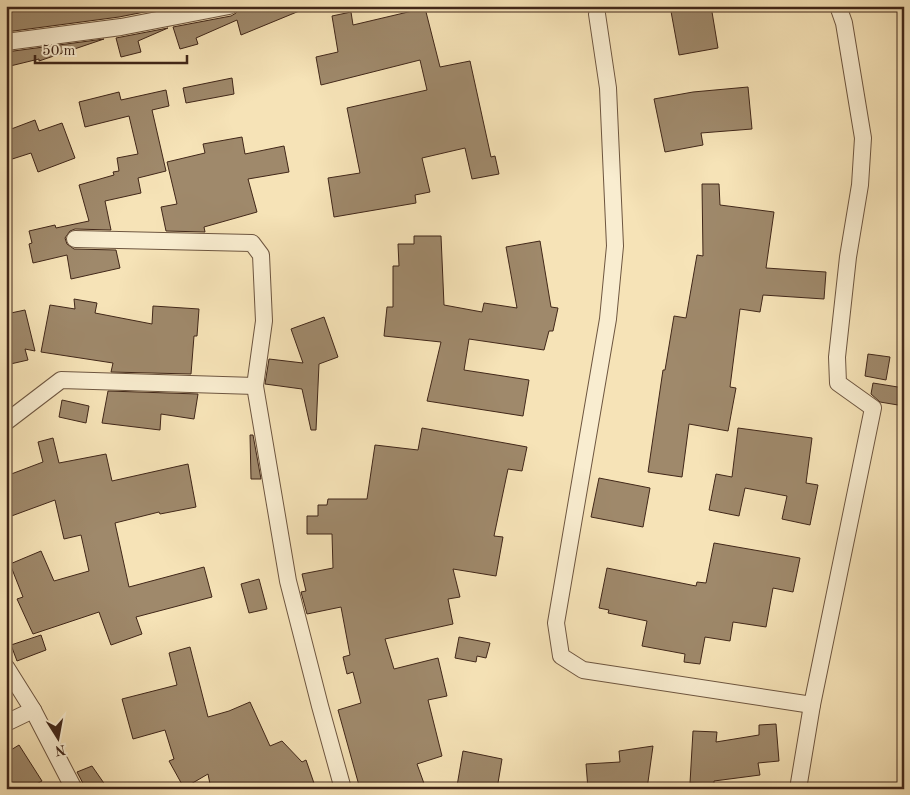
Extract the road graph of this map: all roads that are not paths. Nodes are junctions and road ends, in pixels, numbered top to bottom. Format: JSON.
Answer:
{"nodes":[{"id":1,"x":229,"y":6,"type":"edge"},
{"id":2,"x":838,"y":6,"type":"edge"},
{"id":3,"x":597,"y":14,"type":"dead end"},
{"id":4,"x":6,"y":42,"type":"edge"},
{"id":5,"x":75,"y":239,"type":"dead end"},
{"id":6,"x":255,"y":386,"type":"junction"},
{"id":7,"x":6,"y":422,"type":"edge"},
{"id":8,"x":6,"y":668,"type":"edge"},
{"id":9,"x":812,"y":705,"type":"junction"},
{"id":10,"x":33,"y":710,"type":"junction"},
{"id":11,"x":6,"y":723,"type":"edge"},
{"id":12,"x":74,"y":789,"type":"edge"},
{"id":13,"x":343,"y":789,"type":"edge"},
{"id":14,"x":798,"y":789,"type":"edge"}],
"edges":[{"from":1,"to":4,"type":"street"},
{"from":2,"to":9,"type":"street"},
{"from":3,"to":9,"type":"street"},
{"from":5,"to":6,"type":"street"},
{"from":6,"to":7,"type":"street"},
{"from":6,"to":13,"type":"street"},
{"from":8,"to":10,"type":"street"},
{"from":9,"to":14,"type":"street"},
{"from":10,"to":11,"type":"street"},
{"from":10,"to":12,"type":"street"}]}
